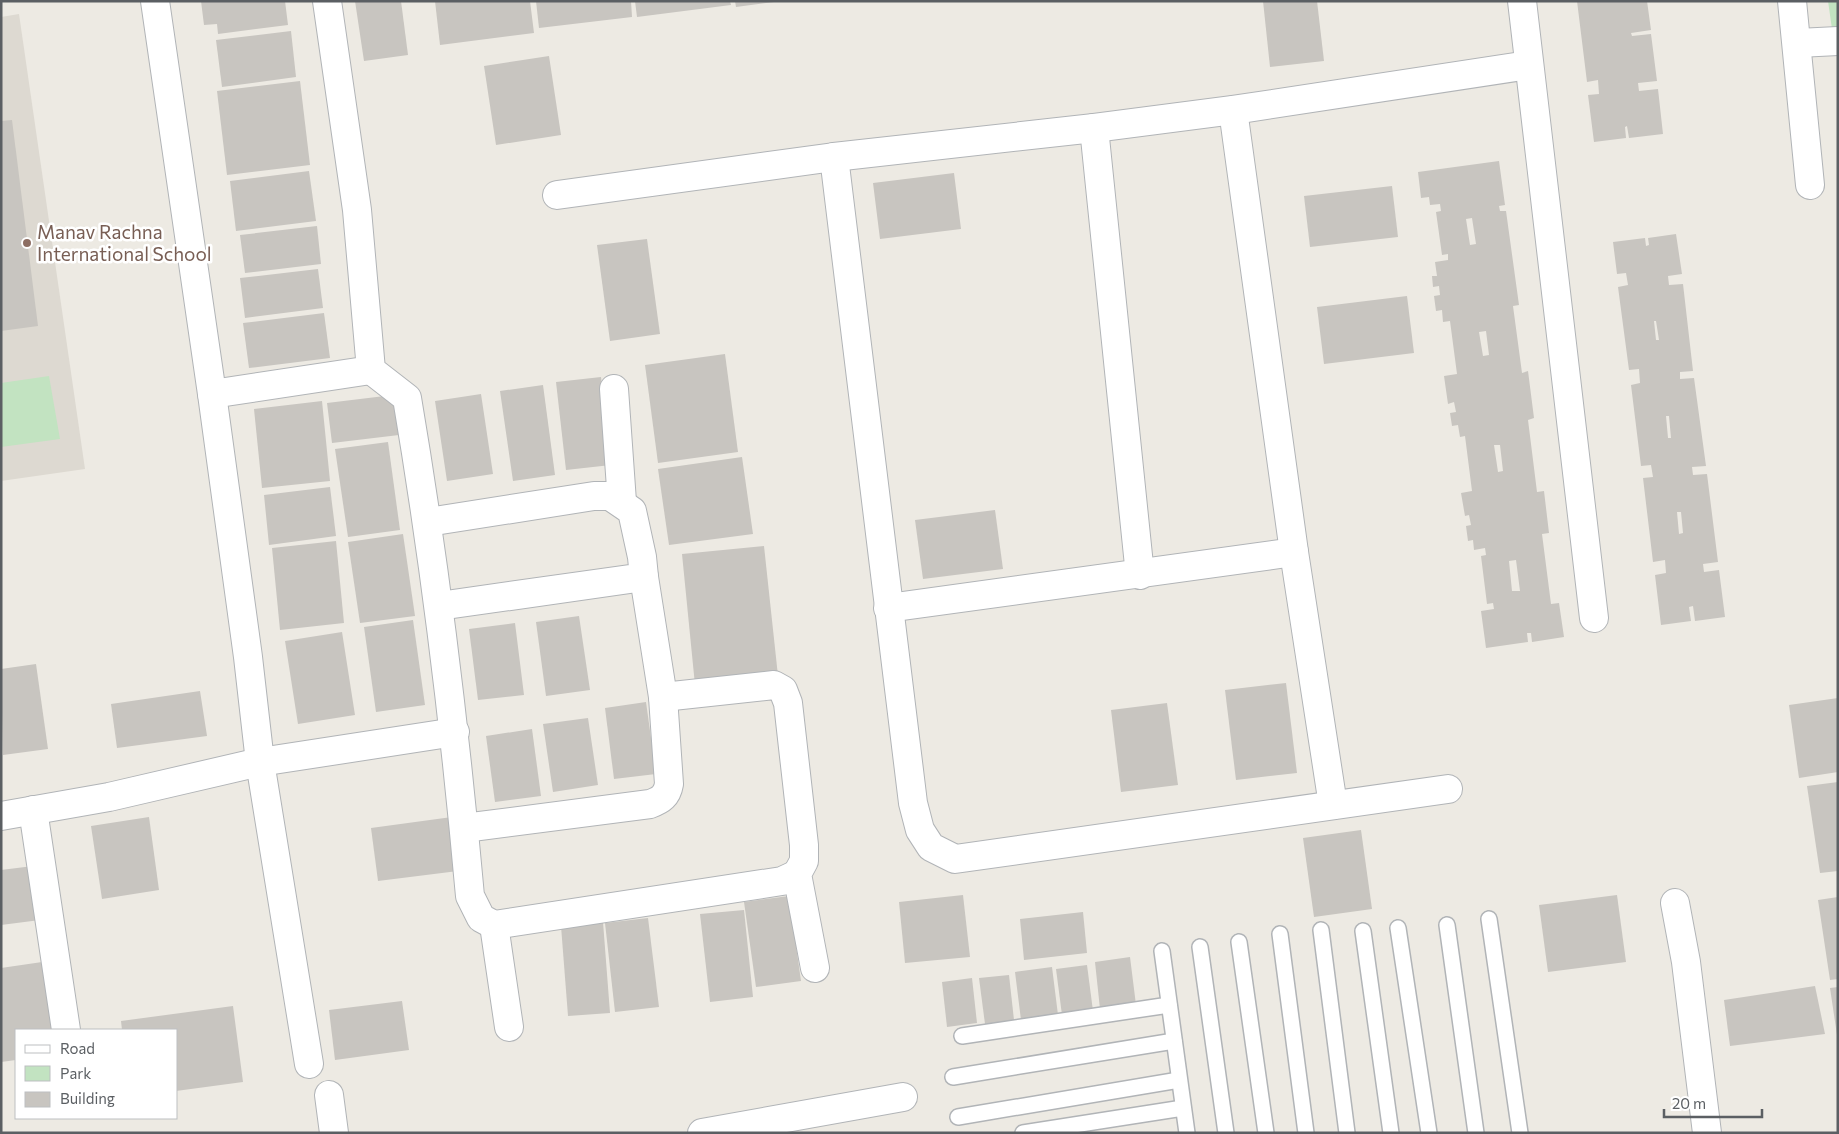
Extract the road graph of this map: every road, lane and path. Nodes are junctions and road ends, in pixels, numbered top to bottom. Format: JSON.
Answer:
{"nodes":[{"id":1,"x":155,"y":1,"type":"edge"},
{"id":2,"x":326,"y":1,"type":"edge"},
{"id":3,"x":1522,"y":1,"type":"edge"},
{"id":4,"x":1792,"y":1,"type":"edge"},
{"id":5,"x":1838,"y":41,"type":"edge"},
{"id":6,"x":1798,"y":43,"type":"junction"},
{"id":7,"x":1529,"y":65,"type":"junction"},
{"id":8,"x":1233,"y":110,"type":"junction"},
{"id":9,"x":1094,"y":128,"type":"junction"},
{"id":10,"x":834,"y":157,"type":"junction"},
{"id":11,"x":1810,"y":185,"type":"dead end"},
{"id":12,"x":557,"y":195,"type":"dead end"},
{"id":13,"x":371,"y":370,"type":"junction"},
{"id":14,"x":614,"y":389,"type":"dead end"},
{"id":15,"x":212,"y":394,"type":"junction"},
{"id":16,"x":622,"y":502,"type":"junction"},
{"id":17,"x":428,"y":522,"type":"junction"},
{"id":18,"x":1294,"y":552,"type":"junction"},
{"id":19,"x":1140,"y":575,"type":"junction"},
{"id":20,"x":644,"y":577,"type":"junction"},
{"id":21,"x":439,"y":606,"type":"junction"},
{"id":22,"x":888,"y":608,"type":"junction"},
{"id":23,"x":1594,"y":618,"type":"dead end"},
{"id":24,"x":663,"y":697,"type":"junction"},
{"id":25,"x":455,"y":732,"type":"junction"},
{"id":26,"x":260,"y":762,"type":"junction"},
{"id":27,"x":1448,"y":789,"type":"dead end"},
{"id":28,"x":1333,"y":805,"type":"junction"},
{"id":29,"x":32,"y":810,"type":"junction"},
{"id":30,"x":1,"y":816,"type":"edge"},
{"id":31,"x":464,"y":828,"type":"junction"},
{"id":32,"x":797,"y":874,"type":"junction"},
{"id":33,"x":1676,"y":903,"type":"dead end"},
{"id":34,"x":1489,"y":919,"type":"dead end"},
{"id":35,"x":494,"y":925,"type":"junction"},
{"id":36,"x":1447,"y":925,"type":"dead end"},
{"id":37,"x":1398,"y":928,"type":"dead end"},
{"id":38,"x":1321,"y":930,"type":"dead end"},
{"id":39,"x":1363,"y":931,"type":"dead end"},
{"id":40,"x":1280,"y":934,"type":"dead end"},
{"id":41,"x":1239,"y":942,"type":"dead end"},
{"id":42,"x":1200,"y":947,"type":"dead end"},
{"id":43,"x":1162,"y":951,"type":"dead end"},
{"id":44,"x":815,"y":968,"type":"dead end"},
{"id":45,"x":1169,"y":1005,"type":"junction"},
{"id":46,"x":509,"y":1026,"type":"dead end"},
{"id":47,"x":66,"y":1029,"type":"edge"},
{"id":48,"x":962,"y":1036,"type":"dead end"},
{"id":49,"x":1174,"y":1041,"type":"junction"},
{"id":50,"x":309,"y":1064,"type":"dead end"},
{"id":51,"x":954,"y":1077,"type":"dead end"},
{"id":52,"x":1180,"y":1080,"type":"junction"},
{"id":53,"x":329,"y":1095,"type":"dead end"},
{"id":54,"x":903,"y":1097,"type":"dead end"},
{"id":55,"x":1183,"y":1108,"type":"junction"},
{"id":56,"x":958,"y":1117,"type":"dead end"},
{"id":57,"x":334,"y":1133,"type":"edge"},
{"id":58,"x":702,"y":1133,"type":"edge"},
{"id":59,"x":1023,"y":1133,"type":"edge"},
{"id":60,"x":1187,"y":1133,"type":"edge"},
{"id":61,"x":1226,"y":1133,"type":"edge"},
{"id":62,"x":1266,"y":1133,"type":"edge"},
{"id":63,"x":1306,"y":1133,"type":"edge"},
{"id":64,"x":1347,"y":1133,"type":"edge"},
{"id":65,"x":1391,"y":1133,"type":"edge"},
{"id":66,"x":1429,"y":1133,"type":"edge"},
{"id":67,"x":1476,"y":1133,"type":"edge"},
{"id":68,"x":1520,"y":1133,"type":"edge"},
{"id":69,"x":1707,"y":1133,"type":"edge"}],
"edges":[{"from":1,"to":15,"type":"street"},
{"from":2,"to":13,"type":"street"},
{"from":3,"to":7,"type":"street"},
{"from":4,"to":6,"type":"street"},
{"from":5,"to":6,"type":"street"},
{"from":6,"to":11,"type":"street"},
{"from":7,"to":8,"type":"street"},
{"from":7,"to":23,"type":"street"},
{"from":8,"to":9,"type":"street"},
{"from":8,"to":18,"type":"street"},
{"from":9,"to":10,"type":"street"},
{"from":9,"to":19,"type":"street"},
{"from":10,"to":12,"type":"street"},
{"from":10,"to":22,"type":"street"},
{"from":13,"to":15,"type":"street"},
{"from":13,"to":17,"type":"street"},
{"from":14,"to":16,"type":"street"},
{"from":15,"to":26,"type":"street"},
{"from":16,"to":17,"type":"street"},
{"from":16,"to":20,"type":"street"},
{"from":17,"to":21,"type":"street"},
{"from":18,"to":19,"type":"street"},
{"from":18,"to":28,"type":"street"},
{"from":19,"to":22,"type":"street"},
{"from":20,"to":21,"type":"street"},
{"from":20,"to":24,"type":"street"},
{"from":21,"to":25,"type":"street"},
{"from":22,"to":28,"type":"street"},
{"from":24,"to":31,"type":"street"},
{"from":24,"to":32,"type":"street"},
{"from":25,"to":26,"type":"street"},
{"from":25,"to":31,"type":"street"},
{"from":26,"to":29,"type":"street"},
{"from":26,"to":50,"type":"street"},
{"from":27,"to":28,"type":"street"},
{"from":29,"to":30,"type":"street"},
{"from":29,"to":47,"type":"street"},
{"from":31,"to":35,"type":"street"},
{"from":32,"to":35,"type":"street"},
{"from":32,"to":44,"type":"street"},
{"from":33,"to":69,"type":"street"},
{"from":34,"to":68,"type":"lane"},
{"from":35,"to":46,"type":"street"},
{"from":36,"to":67,"type":"lane"},
{"from":37,"to":66,"type":"lane"},
{"from":38,"to":64,"type":"lane"},
{"from":39,"to":65,"type":"lane"},
{"from":40,"to":63,"type":"lane"},
{"from":41,"to":62,"type":"lane"},
{"from":42,"to":61,"type":"lane"},
{"from":43,"to":45,"type":"lane"},
{"from":45,"to":48,"type":"lane"},
{"from":45,"to":49,"type":"lane"},
{"from":49,"to":51,"type":"lane"},
{"from":49,"to":52,"type":"lane"},
{"from":52,"to":55,"type":"lane"},
{"from":52,"to":56,"type":"lane"},
{"from":53,"to":57,"type":"street"},
{"from":54,"to":58,"type":"street"},
{"from":55,"to":59,"type":"lane"},
{"from":55,"to":60,"type":"lane"}]}
